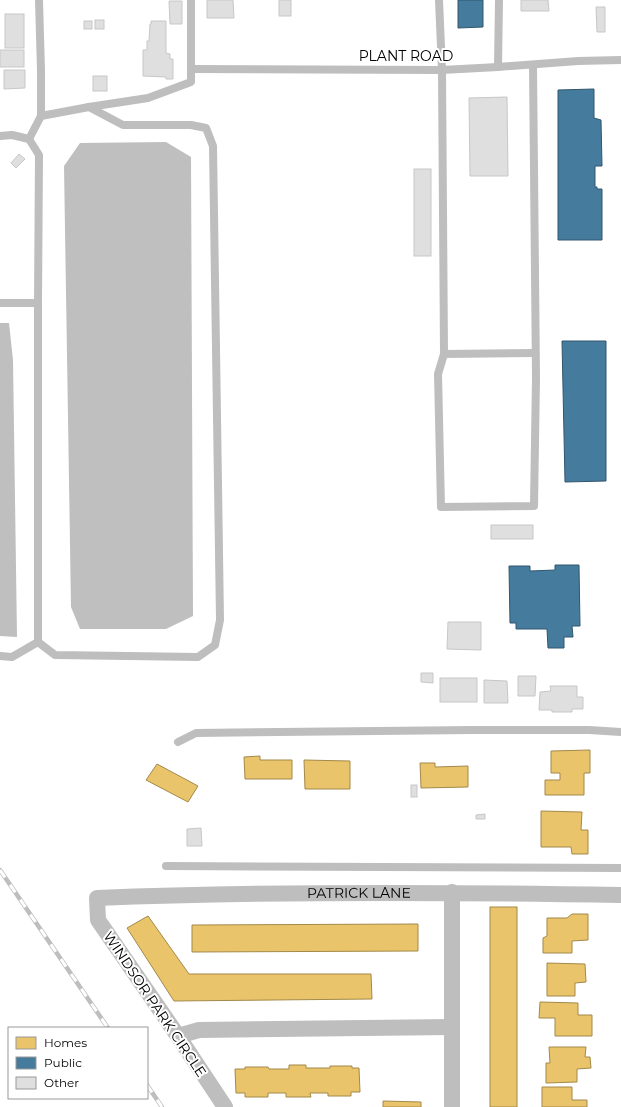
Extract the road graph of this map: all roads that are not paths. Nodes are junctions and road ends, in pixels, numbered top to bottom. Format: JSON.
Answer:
{"nodes":[{"id":1,"x":39,"y":0,"type":"edge"},
{"id":2,"x":191,"y":0,"type":"edge"},
{"id":3,"x":439,"y":0,"type":"edge"},
{"id":4,"x":499,"y":0,"type":"edge"},
{"id":5,"x":621,"y":60,"type":"edge"},
{"id":6,"x":533,"y":65,"type":"junction"},
{"id":7,"x":498,"y":67,"type":"junction"},
{"id":8,"x":191,"y":69,"type":"junction"},
{"id":9,"x":442,"y":70,"type":"junction"},
{"id":10,"x":89,"y":107,"type":"junction"},
{"id":11,"x":41,"y":116,"type":"junction"},
{"id":12,"x":0,"y":136,"type":"edge"},
{"id":13,"x":29,"y":139,"type":"junction"},
{"id":14,"x":0,"y":303,"type":"edge"},
{"id":15,"x":38,"y":303,"type":"junction"},
{"id":16,"x":535,"y":353,"type":"junction"},
{"id":17,"x":444,"y":354,"type":"junction"},
{"id":18,"x":38,"y":642,"type":"junction"},
{"id":19,"x":0,"y":656,"type":"edge"},
{"id":20,"x":621,"y":732,"type":"edge"},
{"id":21,"x":178,"y":742,"type":"dead end"},
{"id":22,"x":166,"y":866,"type":"dead end"},
{"id":23,"x":621,"y":868,"type":"edge"},
{"id":24,"x":452,"y":892,"type":"junction"},
{"id":25,"x":621,"y":895,"type":"edge"},
{"id":26,"x":97,"y":898,"type":"joint"},
{"id":27,"x":452,"y":1027,"type":"junction"},
{"id":28,"x":178,"y":1036,"type":"junction"},
{"id":29,"x":225,"y":1107,"type":"edge"},
{"id":30,"x":452,"y":1107,"type":"edge"}],
"edges":[{"from":1,"to":11,"type":"lane"},
{"from":2,"to":8,"type":"lane"},
{"from":3,"to":9,"type":"lane"},
{"from":4,"to":7,"type":"lane"},
{"from":5,"to":6,"type":"lane","name":"PLANT ROAD"},
{"from":6,"to":7,"type":"lane","name":"PLANT ROAD"},
{"from":6,"to":16,"type":"lane"},
{"from":7,"to":9,"type":"lane","name":"PLANT ROAD"},
{"from":8,"to":9,"type":"lane","name":"PLANT ROAD"},
{"from":8,"to":10,"type":"lane"},
{"from":9,"to":17,"type":"lane"},
{"from":10,"to":11,"type":"lane"},
{"from":10,"to":18,"type":"lane"},
{"from":11,"to":13,"type":"lane"},
{"from":12,"to":13,"type":"lane"},
{"from":13,"to":15,"type":"lane"},
{"from":14,"to":15,"type":"lane"},
{"from":15,"to":18,"type":"lane"},
{"from":16,"to":17,"type":"lane"},
{"from":16,"to":17,"type":"lane"},
{"from":18,"to":19,"type":"lane"},
{"from":20,"to":21,"type":"lane"},
{"from":22,"to":23,"type":"lane"},
{"from":24,"to":25,"type":"street","name":"PATRICK LANE"},
{"from":24,"to":26,"type":"street","name":"PATRICK LANE"},
{"from":24,"to":27,"type":"street"},
{"from":26,"to":28,"type":"street","name":"WINDSOR PARK CIRCLE"},
{"from":27,"to":28,"type":"street"},
{"from":27,"to":30,"type":"street"},
{"from":28,"to":29,"type":"street","name":"WINDSOR PARK CIRCLE"}]}
